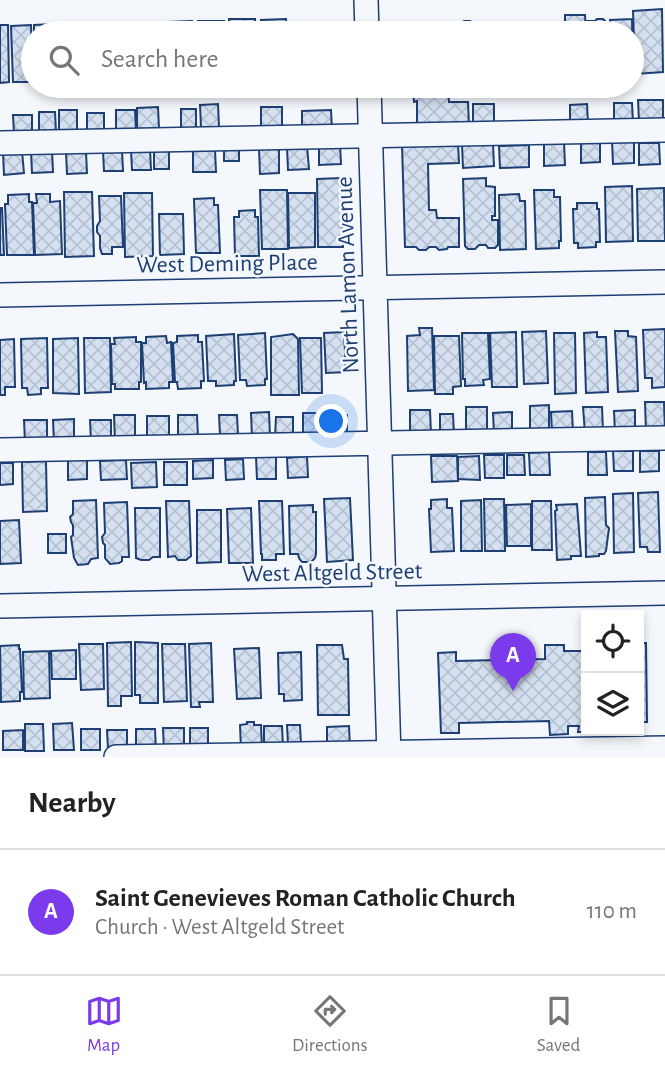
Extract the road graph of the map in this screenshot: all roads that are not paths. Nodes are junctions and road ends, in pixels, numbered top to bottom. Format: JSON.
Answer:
{"nodes":[{"id":1,"x":366,"y":0,"type":"edge"},
{"id":2,"x":367,"y":21,"type":"edge"},
{"id":3,"x":369,"y":98,"type":"edge"},
{"id":4,"x":665,"y":130,"type":"edge"},
{"id":5,"x":370,"y":135,"type":"junction"},
{"id":6,"x":0,"y":143,"type":"edge"},
{"id":7,"x":665,"y":282,"type":"edge"},
{"id":8,"x":375,"y":287,"type":"junction"},
{"id":9,"x":0,"y":295,"type":"edge"},
{"id":10,"x":665,"y":438,"type":"edge"},
{"id":11,"x":380,"y":443,"type":"junction"},
{"id":12,"x":0,"y":450,"type":"edge"},
{"id":13,"x":665,"y":593,"type":"edge"},
{"id":14,"x":385,"y":598,"type":"junction"},
{"id":15,"x":0,"y":606,"type":"edge"},
{"id":16,"x":665,"y":748,"type":"edge"},
{"id":17,"x":389,"y":754,"type":"edge"},
{"id":18,"x":116,"y":757,"type":"edge"}],
"edges":[{"from":1,"to":2,"type":"street"},
{"from":3,"to":5,"type":"street","name":"North Lamon Avenue"},
{"from":4,"to":5,"type":"street"},
{"from":5,"to":6,"type":"street"},
{"from":5,"to":8,"type":"street","name":"North Lamon Avenue"},
{"from":7,"to":8,"type":"street","name":"West Deming Place"},
{"from":8,"to":9,"type":"street","name":"West Deming Place"},
{"from":8,"to":11,"type":"street","name":"North Lamon Avenue"},
{"from":10,"to":11,"type":"street"},
{"from":11,"to":12,"type":"street"},
{"from":11,"to":14,"type":"street","name":"North Lamon Avenue"},
{"from":13,"to":14,"type":"street","name":"West Altgeld Street"},
{"from":14,"to":15,"type":"street","name":"West Altgeld Street"},
{"from":14,"to":17,"type":"street","name":"North Lamon Avenue"},
{"from":16,"to":17,"type":"street"},
{"from":17,"to":18,"type":"street"}]}
